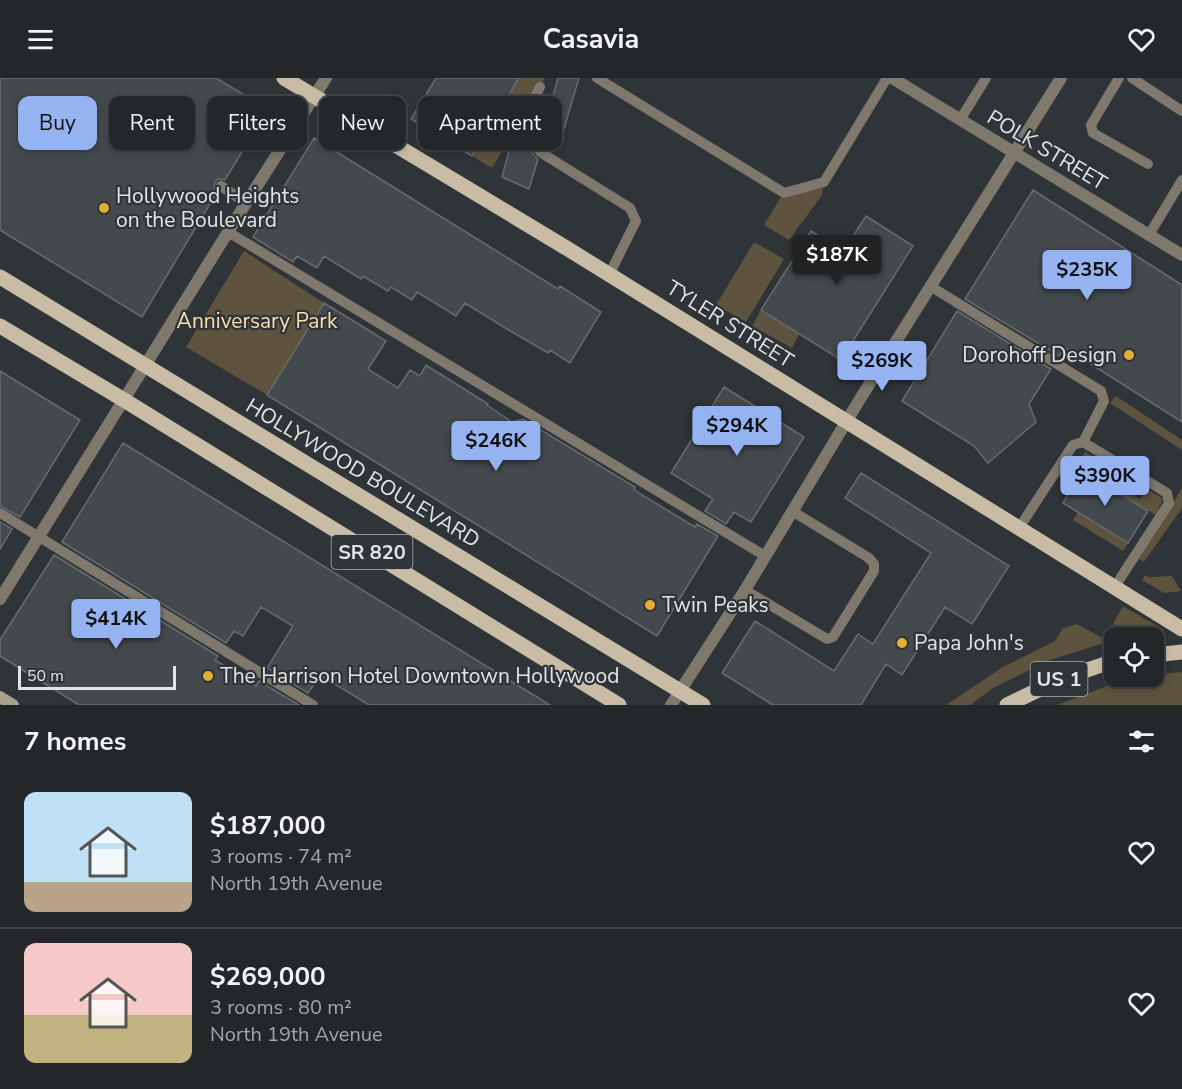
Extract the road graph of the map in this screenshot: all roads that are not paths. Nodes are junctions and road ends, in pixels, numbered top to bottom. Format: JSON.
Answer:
{"nodes":[{"id":1,"x":284,"y":78,"type":"edge"},
{"id":2,"x":326,"y":78,"type":"edge"},
{"id":3,"x":597,"y":78,"type":"edge"},
{"id":4,"x":889,"y":78,"type":"edge"},
{"id":5,"x":986,"y":78,"type":"edge"},
{"id":6,"x":1060,"y":78,"type":"edge"},
{"id":7,"x":1119,"y":78,"type":"edge"},
{"id":8,"x":1132,"y":78,"type":"edge"},
{"id":9,"x":540,"y":87,"type":"dead end"},
{"id":10,"x":314,"y":96,"type":"junction"},
{"id":11,"x":535,"y":96,"type":"edge"},
{"id":12,"x":1182,"y":111,"type":"edge"},
{"id":13,"x":960,"y":120,"type":"junction"},
{"id":14,"x":540,"y":152,"type":"dead end"},
{"id":15,"x":1014,"y":153,"type":"junction"},
{"id":16,"x":1148,"y":165,"type":"dead end"},
{"id":17,"x":1182,"y":180,"type":"edge"},
{"id":18,"x":221,"y":186,"type":"dead end"},
{"id":19,"x":246,"y":203,"type":"junction"},
{"id":20,"x":228,"y":232,"type":"junction"},
{"id":21,"x":1149,"y":235,"type":"junction"},
{"id":22,"x":1182,"y":255,"type":"edge"},
{"id":23,"x":609,"y":275,"type":"junction"},
{"id":24,"x":0,"y":277,"type":"edge"},
{"id":25,"x":930,"y":286,"type":"junction"},
{"id":26,"x":0,"y":326,"type":"edge"},
{"id":27,"x":146,"y":366,"type":"junction"},
{"id":28,"x":124,"y":400,"type":"junction"},
{"id":29,"x":847,"y":420,"type":"junction"},
{"id":30,"x":1083,"y":442,"type":"junction"},
{"id":31,"x":792,"y":511,"type":"junction"},
{"id":32,"x":0,"y":513,"type":"edge"},
{"id":33,"x":1019,"y":528,"type":"junction"},
{"id":34,"x":39,"y":537,"type":"junction"},
{"id":35,"x":765,"y":556,"type":"junction"},
{"id":36,"x":1114,"y":588,"type":"junction"},
{"id":37,"x":745,"y":590,"type":"junction"},
{"id":38,"x":0,"y":599,"type":"edge"},
{"id":39,"x":1182,"y":629,"type":"edge"},
{"id":40,"x":1182,"y":652,"type":"edge"},
{"id":41,"x":1164,"y":654,"type":"edge"},
{"id":42,"x":1104,"y":665,"type":"edge"},
{"id":43,"x":680,"y":691,"type":"junction"},
{"id":44,"x":0,"y":697,"type":"edge"},
{"id":45,"x":13,"y":705,"type":"edge"},
{"id":46,"x":313,"y":705,"type":"edge"},
{"id":47,"x":619,"y":705,"type":"edge"},
{"id":48,"x":672,"y":705,"type":"edge"},
{"id":49,"x":703,"y":705,"type":"edge"},
{"id":50,"x":1007,"y":705,"type":"edge"}],
"edges":[{"from":1,"to":10,"type":"main road","name":"TYLER STREET"},
{"from":2,"to":10,"type":"street"},
{"from":3,"to":4,"type":"lane"},
{"from":4,"to":13,"type":"street","name":"POLK STREET"},
{"from":5,"to":13,"type":"lane"},
{"from":6,"to":15,"type":"street"},
{"from":7,"to":16,"type":"lane"},
{"from":8,"to":12,"type":"lane"},
{"from":9,"to":11,"type":"lane"},
{"from":10,"to":19,"type":"street"},
{"from":10,"to":23,"type":"main road","name":"TYLER STREET"},
{"from":13,"to":15,"type":"street","name":"POLK STREET"},
{"from":14,"to":23,"type":"lane"},
{"from":15,"to":21,"type":"street","name":"POLK STREET"},
{"from":15,"to":25,"type":"street"},
{"from":17,"to":21,"type":"lane"},
{"from":18,"to":19,"type":"lane"},
{"from":19,"to":20,"type":"street"},
{"from":20,"to":27,"type":"street"},
{"from":20,"to":35,"type":"lane"},
{"from":21,"to":22,"type":"street","name":"POLK STREET"},
{"from":23,"to":29,"type":"main road","name":"TYLER STREET"},
{"from":24,"to":27,"type":"main road","name":"HOLLYWOOD BOULEVARD","number":"SR 820"},
{"from":25,"to":29,"type":"street"},
{"from":25,"to":30,"type":"lane"},
{"from":26,"to":28,"type":"main road","number":"SR 820"},
{"from":27,"to":28,"type":"street"},
{"from":27,"to":43,"type":"main road","name":"HOLLYWOOD BOULEVARD","number":"SR 820"},
{"from":28,"to":34,"type":"street"},
{"from":28,"to":47,"type":"main road","number":"SR 820"},
{"from":29,"to":31,"type":"street"},
{"from":29,"to":33,"type":"main road","name":"TYLER STREET"},
{"from":30,"to":33,"type":"lane"},
{"from":30,"to":36,"type":"lane"},
{"from":31,"to":35,"type":"street"},
{"from":31,"to":37,"type":"lane"},
{"from":32,"to":34,"type":"lane"},
{"from":33,"to":36,"type":"main road","name":"TYLER STREET"},
{"from":34,"to":38,"type":"street"},
{"from":34,"to":46,"type":"lane"},
{"from":35,"to":37,"type":"street"},
{"from":36,"to":39,"type":"main road","name":"TYLER STREET"},
{"from":37,"to":43,"type":"street"},
{"from":40,"to":41,"type":"main road"},
{"from":42,"to":50,"type":"main road","number":"US 1"},
{"from":43,"to":48,"type":"street"},
{"from":43,"to":49,"type":"main road","name":"HOLLYWOOD BOULEVARD","number":"SR 820"},
{"from":44,"to":45,"type":"main road"}]}
